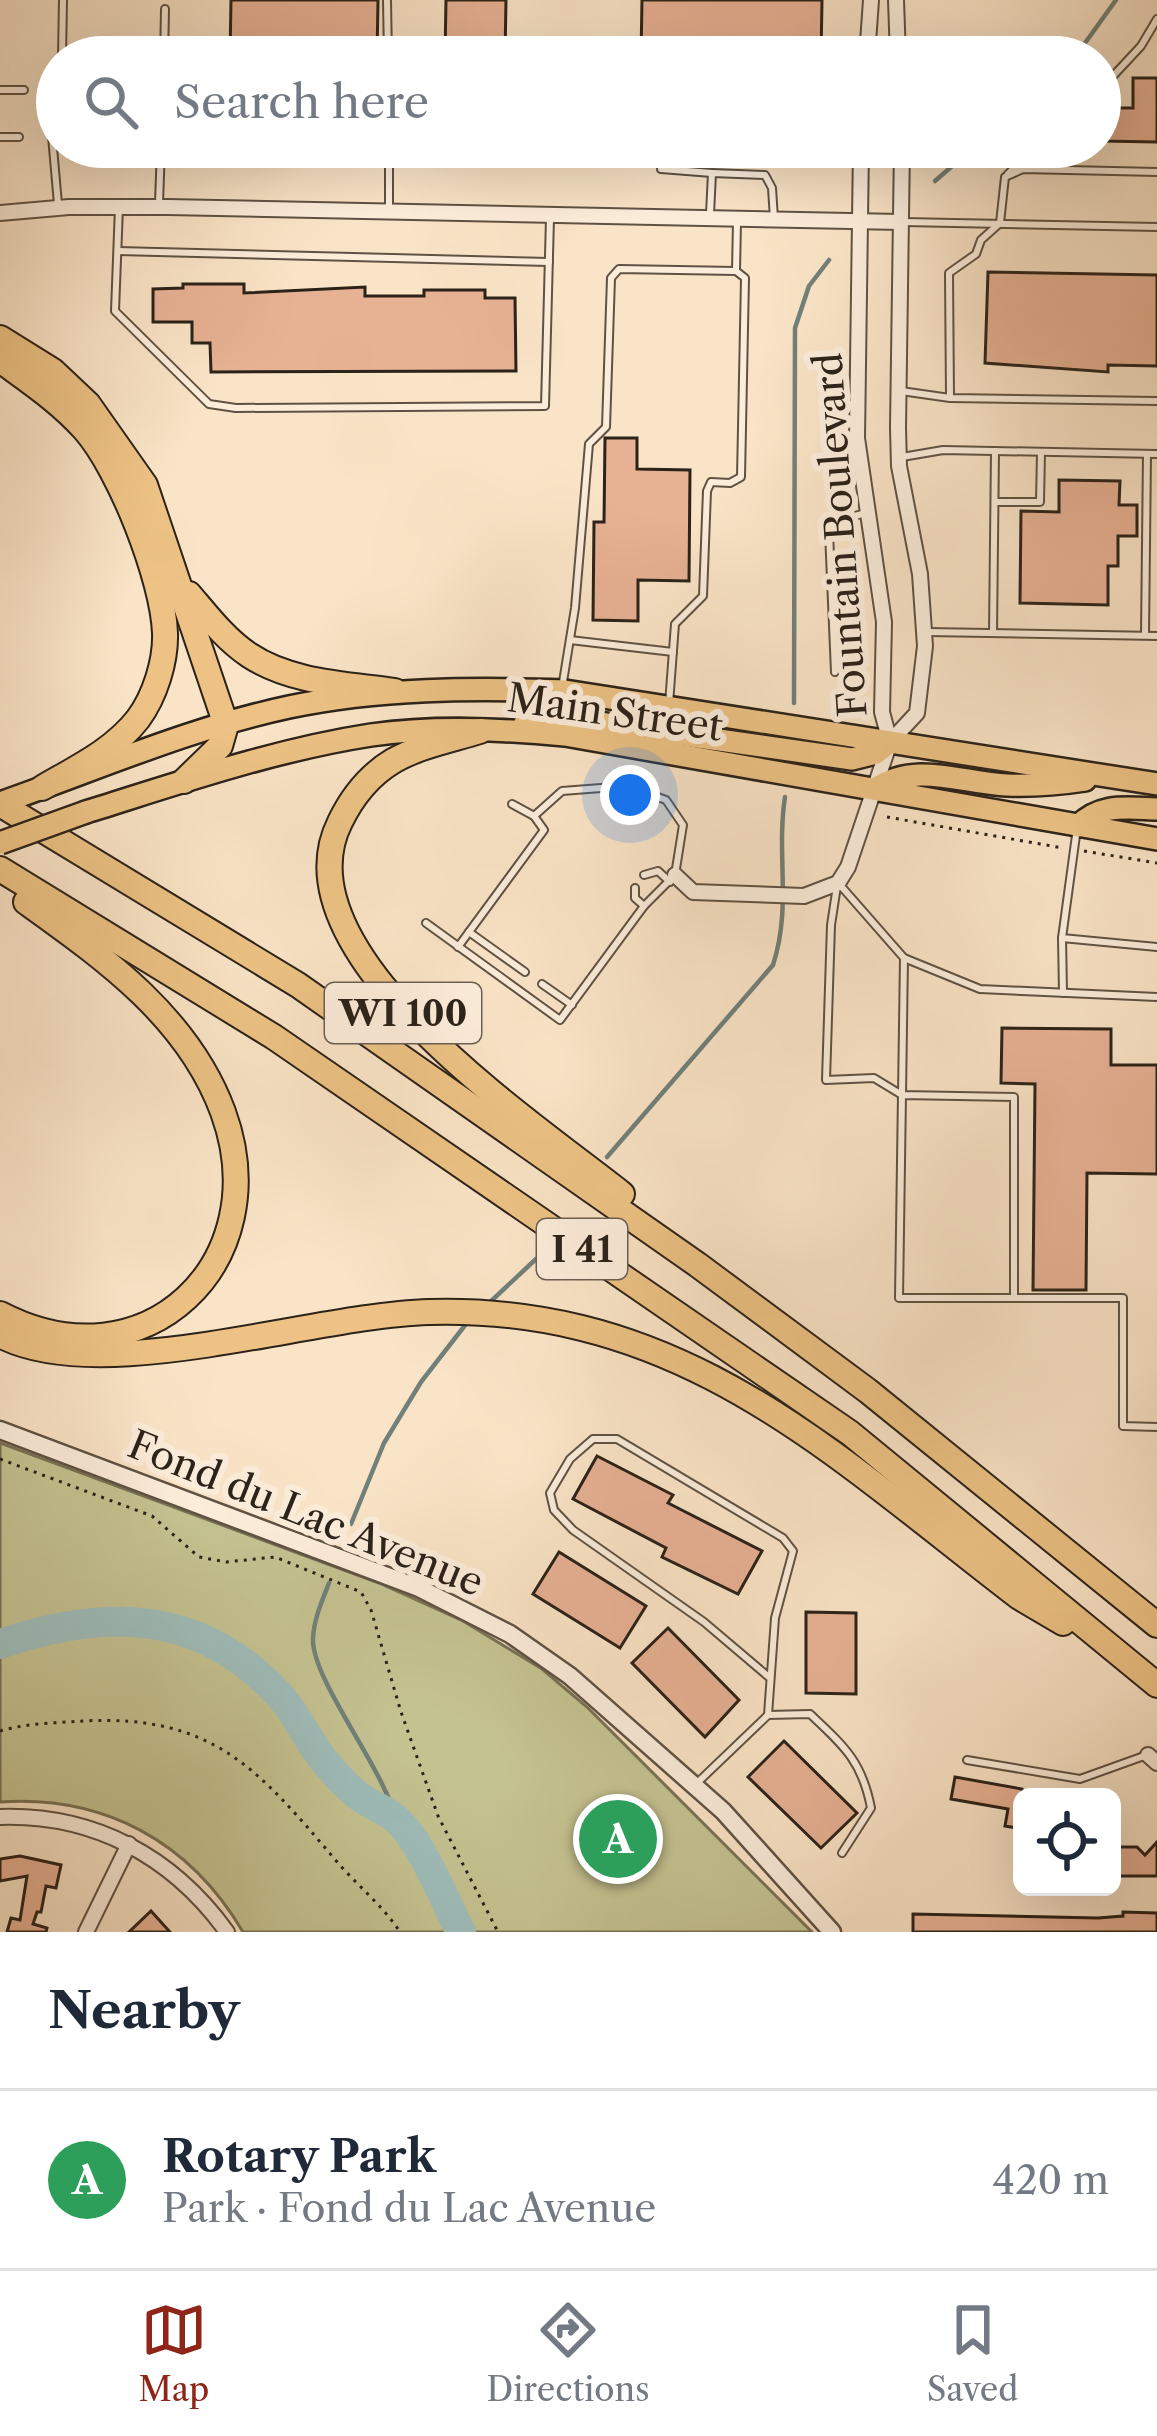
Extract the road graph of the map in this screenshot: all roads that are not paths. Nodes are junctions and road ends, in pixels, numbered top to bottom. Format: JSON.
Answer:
{"nodes":[{"id":1,"x":63,"y":0,"type":"edge"},
{"id":2,"x":387,"y":0,"type":"edge"},
{"id":3,"x":871,"y":0,"type":"edge"},
{"id":4,"x":896,"y":0,"type":"edge"},
{"id":5,"x":165,"y":9,"type":"dead end"},
{"id":6,"x":1157,"y":20,"type":"edge"},
{"id":7,"x":62,"y":36,"type":"edge"},
{"id":8,"x":164,"y":36,"type":"edge"},
{"id":9,"x":388,"y":36,"type":"edge"},
{"id":10,"x":868,"y":36,"type":"edge"},
{"id":11,"x":897,"y":36,"type":"edge"},
{"id":12,"x":1121,"y":67,"type":"edge"},
{"id":13,"x":0,"y":90,"type":"edge"},
{"id":14,"x":24,"y":90,"type":"dead end"},
{"id":15,"x":0,"y":137,"type":"edge"},
{"id":16,"x":19,"y":137,"type":"dead end"},
{"id":17,"x":55,"y":168,"type":"edge"},
{"id":18,"x":160,"y":168,"type":"edge"},
{"id":19,"x":388,"y":168,"type":"edge"},
{"id":20,"x":661,"y":168,"type":"edge"},
{"id":21,"x":860,"y":168,"type":"edge"},
{"id":22,"x":902,"y":168,"type":"edge"},
{"id":23,"x":1014,"y":168,"type":"edge"},
{"id":24,"x":1157,"y":172,"type":"edge"},
{"id":25,"x":712,"y":173,"type":"junction"},
{"id":26,"x":1005,"y":177,"type":"junction"},
{"id":27,"x":119,"y":207,"type":"junction"},
{"id":28,"x":159,"y":207,"type":"junction"},
{"id":29,"x":59,"y":208,"type":"junction"},
{"id":30,"x":389,"y":211,"type":"junction"},
{"id":31,"x":0,"y":213,"type":"edge"},
{"id":32,"x":550,"y":214,"type":"junction"},
{"id":33,"x":710,"y":218,"type":"junction"},
{"id":34,"x":737,"y":218,"type":"junction"},
{"id":35,"x":774,"y":219,"type":"junction"},
{"id":36,"x":859,"y":221,"type":"junction"},
{"id":37,"x":901,"y":222,"type":"junction"},
{"id":38,"x":1000,"y":223,"type":"junction"},
{"id":39,"x":1157,"y":227,"type":"edge"},
{"id":40,"x":118,"y":251,"type":"junction"},
{"id":41,"x":549,"y":262,"type":"junction"},
{"id":42,"x":736,"y":271,"type":"junction"},
{"id":43,"x":0,"y":338,"type":"edge"},
{"id":44,"x":0,"y":360,"type":"edge"},
{"id":45,"x":898,"y":391,"type":"junction"},
{"id":46,"x":950,"y":398,"type":"junction"},
{"id":47,"x":1157,"y":401,"type":"edge"},
{"id":48,"x":995,"y":451,"type":"junction"},
{"id":49,"x":1041,"y":452,"type":"junction"},
{"id":50,"x":1152,"y":454,"type":"edge"},
{"id":51,"x":899,"y":458,"type":"junction"},
{"id":52,"x":994,"y":502,"type":"junction"},
{"id":53,"x":867,"y":513,"type":"junction"},
{"id":54,"x":1146,"y":568,"type":"junction"},
{"id":55,"x":1157,"y":568,"type":"edge"},
{"id":56,"x":179,"y":583,"type":"junction"},
{"id":57,"x":924,"y":632,"type":"junction"},
{"id":58,"x":993,"y":633,"type":"junction"},
{"id":59,"x":1145,"y":635,"type":"junction"},
{"id":60,"x":1157,"y":636,"type":"edge"},
{"id":61,"x":570,"y":640,"type":"junction"},
{"id":62,"x":673,"y":652,"type":"junction"},
{"id":63,"x":835,"y":672,"type":"dead end"},
{"id":64,"x":395,"y":691,"type":"junction"},
{"id":65,"x":562,"y":691,"type":"junction"},
{"id":66,"x":669,"y":707,"type":"junction"},
{"id":67,"x":226,"y":725,"type":"junction"},
{"id":68,"x":506,"y":730,"type":"junction"},
{"id":69,"x":480,"y":731,"type":"junction"},
{"id":70,"x":890,"y":742,"type":"junction"},
{"id":71,"x":1109,"y":776,"type":"junction"},
{"id":72,"x":184,"y":781,"type":"junction"},
{"id":73,"x":1157,"y":784,"type":"edge"},
{"id":74,"x":42,"y":788,"type":"junction"},
{"id":75,"x":875,"y":789,"type":"junction"},
{"id":76,"x":0,"y":804,"type":"edge"},
{"id":77,"x":512,"y":804,"type":"dead end"},
{"id":78,"x":1157,"y":809,"type":"edge"},
{"id":79,"x":534,"y":816,"type":"junction"},
{"id":80,"x":1078,"y":826,"type":"junction"},
{"id":81,"x":1157,"y":839,"type":"edge"},
{"id":82,"x":0,"y":843,"type":"edge"},
{"id":83,"x":0,"y":869,"type":"edge"},
{"id":84,"x":644,"y":875,"type":"dead end"},
{"id":85,"x":672,"y":879,"type":"junction"},
{"id":86,"x":0,"y":882,"type":"edge"},
{"id":87,"x":838,"y":883,"type":"junction"},
{"id":88,"x":635,"y":888,"type":"dead end"},
{"id":89,"x":644,"y":906,"type":"junction"},
{"id":90,"x":426,"y":923,"type":"dead end"},
{"id":91,"x":469,"y":932,"type":"junction"},
{"id":92,"x":1062,"y":938,"type":"junction"},
{"id":93,"x":458,"y":947,"type":"junction"},
{"id":94,"x":1157,"y":947,"type":"edge"},
{"id":95,"x":904,"y":958,"type":"junction"},
{"id":96,"x":525,"y":972,"type":"dead end"},
{"id":97,"x":542,"y":984,"type":"dead end"},
{"id":98,"x":1063,"y":993,"type":"junction"},
{"id":99,"x":1157,"y":997,"type":"edge"},
{"id":100,"x":572,"y":1004,"type":"junction"},
{"id":101,"x":902,"y":1094,"type":"junction"},
{"id":102,"x":698,"y":1265,"type":"junction"},
{"id":103,"x":1013,"y":1298,"type":"junction"},
{"id":104,"x":0,"y":1314,"type":"edge"},
{"id":105,"x":0,"y":1336,"type":"edge"},
{"id":106,"x":1157,"y":1427,"type":"edge"},
{"id":107,"x":0,"y":1430,"type":"edge"},
{"id":108,"x":1157,"y":1625,"type":"edge"},
{"id":109,"x":1137,"y":1667,"type":"junction"},
{"id":110,"x":770,"y":1678,"type":"junction"},
{"id":111,"x":1157,"y":1684,"type":"edge"},
{"id":112,"x":767,"y":1714,"type":"junction"},
{"id":113,"x":1152,"y":1759,"type":"edge"},
{"id":114,"x":967,"y":1760,"type":"dead end"},
{"id":115,"x":694,"y":1785,"type":"junction"},
{"id":116,"x":0,"y":1817,"type":"edge"},
{"id":117,"x":129,"y":1844,"type":"junction"},
{"id":118,"x":842,"y":1852,"type":"dead end"},
{"id":119,"x":86,"y":1932,"type":"edge"},
{"id":120,"x":227,"y":1932,"type":"edge"},
{"id":121,"x":832,"y":1932,"type":"edge"}],
"edges":[{"from":1,"to":7,"type":"lane"},
{"from":2,"to":9,"type":"lane"},
{"from":3,"to":10,"type":"street"},
{"from":4,"to":11,"type":"street"},
{"from":5,"to":8,"type":"lane"},
{"from":6,"to":12,"type":"lane"},
{"from":13,"to":14,"type":"lane"},
{"from":15,"to":16,"type":"lane"},
{"from":17,"to":29,"type":"lane"},
{"from":18,"to":28,"type":"lane"},
{"from":19,"to":30,"type":"lane"},
{"from":20,"to":25,"type":"lane"},
{"from":21,"to":36,"type":"street","name":"Fountain Boulevard"},
{"from":22,"to":37,"type":"street","name":"Fountain Boulevard"},
{"from":23,"to":26,"type":"lane"},
{"from":24,"to":26,"type":"lane"},
{"from":25,"to":33,"type":"lane"},
{"from":25,"to":35,"type":"lane"},
{"from":26,"to":38,"type":"lane"},
{"from":27,"to":28,"type":"street"},
{"from":27,"to":29,"type":"street"},
{"from":27,"to":40,"type":"lane"},
{"from":28,"to":30,"type":"street"},
{"from":29,"to":31,"type":"street"},
{"from":30,"to":32,"type":"street"},
{"from":32,"to":33,"type":"street"},
{"from":32,"to":41,"type":"lane"},
{"from":33,"to":34,"type":"street"},
{"from":34,"to":35,"type":"street"},
{"from":34,"to":42,"type":"lane"},
{"from":35,"to":36,"type":"street"},
{"from":36,"to":37,"type":"street"},
{"from":36,"to":53,"type":"street","name":"Fountain Boulevard"},
{"from":37,"to":38,"type":"lane"},
{"from":37,"to":45,"type":"street","name":"Fountain Boulevard"},
{"from":38,"to":39,"type":"lane"},
{"from":38,"to":46,"type":"lane"},
{"from":40,"to":41,"type":"lane"},
{"from":40,"to":41,"type":"lane"},
{"from":42,"to":61,"type":"lane"},
{"from":42,"to":62,"type":"lane"},
{"from":43,"to":56,"type":"highway"},
{"from":44,"to":74,"type":"highway"},
{"from":45,"to":46,"type":"lane"},
{"from":45,"to":51,"type":"street","name":"Fountain Boulevard"},
{"from":46,"to":47,"type":"lane"},
{"from":48,"to":49,"type":"lane"},
{"from":48,"to":51,"type":"lane"},
{"from":48,"to":52,"type":"lane"},
{"from":49,"to":50,"type":"lane"},
{"from":49,"to":52,"type":"lane"},
{"from":50,"to":54,"type":"lane"},
{"from":51,"to":57,"type":"street","name":"Fountain Boulevard"},
{"from":52,"to":58,"type":"lane"},
{"from":53,"to":63,"type":"lane"},
{"from":53,"to":70,"type":"street","name":"Fountain Boulevard"},
{"from":54,"to":55,"type":"lane"},
{"from":54,"to":59,"type":"lane"},
{"from":56,"to":64,"type":"highway"},
{"from":56,"to":67,"type":"highway"},
{"from":57,"to":58,"type":"lane"},
{"from":57,"to":70,"type":"street","name":"Fountain Boulevard"},
{"from":58,"to":59,"type":"lane"},
{"from":59,"to":60,"type":"lane"},
{"from":61,"to":62,"type":"lane"},
{"from":61,"to":65,"type":"lane"},
{"from":62,"to":66,"type":"lane"},
{"from":64,"to":65,"type":"main road","name":"Main Street"},
{"from":64,"to":67,"type":"main road","name":"Main Street"},
{"from":65,"to":66,"type":"main road","name":"Main Street"},
{"from":66,"to":70,"type":"main road","name":"Main Street"},
{"from":67,"to":72,"type":"highway"},
{"from":67,"to":74,"type":"main road","name":"Main Street"},
{"from":68,"to":69,"type":"main road","name":"Main Street","number":"WI 100"},
{"from":68,"to":70,"type":"main road"},
{"from":68,"to":75,"type":"main road","name":"Main Street","number":"WI 100"},
{"from":69,"to":72,"type":"main road","name":"Main Street","number":"WI 100"},
{"from":69,"to":102,"type":"highway","number":"WI 100"},
{"from":70,"to":71,"type":"main road","name":"Main Street"},
{"from":70,"to":75,"type":"street"},
{"from":71,"to":73,"type":"main road","name":"Main Street"},
{"from":71,"to":75,"type":"main road"},
{"from":72,"to":82,"type":"main road","name":"Main Street","number":"WI 100","bridge":true},
{"from":74,"to":76,"type":"main road","name":"Main Street"},
{"from":75,"to":80,"type":"main road","name":"Main Street","number":"WI 100"},
{"from":75,"to":87,"type":"street"},
{"from":76,"to":102,"type":"highway","number":"I 41"},
{"from":77,"to":79,"type":"lane"},
{"from":78,"to":80,"type":"main road"},
{"from":79,"to":85,"type":"lane"},
{"from":79,"to":91,"type":"lane"},
{"from":80,"to":81,"type":"main road","name":"Main Street","number":"WI 100"},
{"from":80,"to":92,"type":"lane"},
{"from":83,"to":109,"type":"highway","number":"I 41"},
{"from":84,"to":85,"type":"lane"},
{"from":85,"to":87,"type":"street"},
{"from":85,"to":89,"type":"lane"},
{"from":86,"to":104,"type":"highway"},
{"from":87,"to":95,"type":"lane"},
{"from":87,"to":101,"type":"lane"},
{"from":88,"to":89,"type":"lane"},
{"from":89,"to":100,"type":"lane"},
{"from":90,"to":93,"type":"lane"},
{"from":91,"to":93,"type":"lane"},
{"from":91,"to":96,"type":"lane"},
{"from":92,"to":94,"type":"lane"},
{"from":92,"to":98,"type":"lane"},
{"from":93,"to":100,"type":"lane"},
{"from":95,"to":98,"type":"lane"},
{"from":95,"to":101,"type":"lane"},
{"from":97,"to":100,"type":"lane"},
{"from":98,"to":99,"type":"lane"},
{"from":101,"to":103,"type":"lane"},
{"from":101,"to":103,"type":"lane"},
{"from":102,"to":108,"type":"highway","number":"I 41"},
{"from":103,"to":106,"type":"lane"},
{"from":105,"to":109,"type":"highway"},
{"from":107,"to":115,"type":"street","name":"Fond du Lac Avenue"},
{"from":109,"to":111,"type":"highway","number":"I 41"},
{"from":110,"to":110,"type":"lane"},
{"from":110,"to":112,"type":"lane"},
{"from":112,"to":115,"type":"lane"},
{"from":112,"to":118,"type":"lane"},
{"from":113,"to":114,"type":"lane"},
{"from":115,"to":121,"type":"street","name":"Fond du Lac Avenue"},
{"from":116,"to":117,"type":"street"},
{"from":117,"to":119,"type":"street"},
{"from":117,"to":120,"type":"street"}]}
